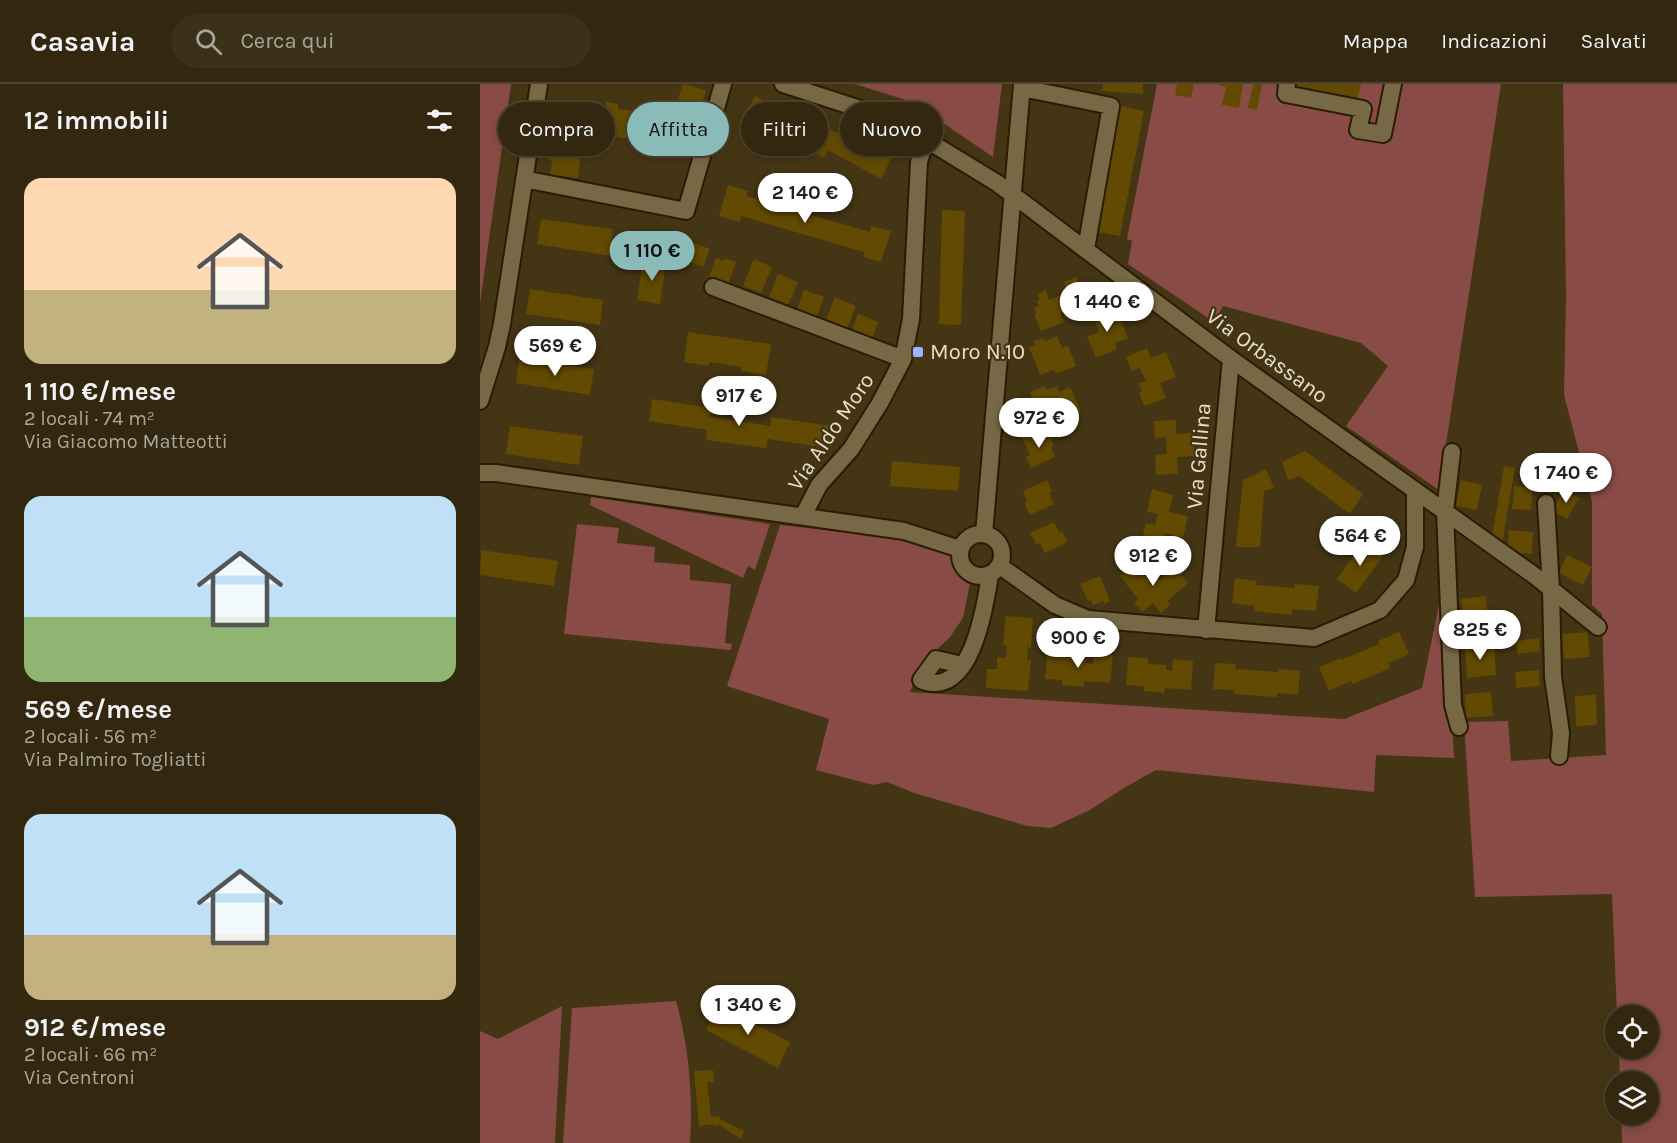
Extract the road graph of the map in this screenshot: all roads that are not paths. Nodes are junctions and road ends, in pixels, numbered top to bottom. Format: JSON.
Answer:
{"nodes":[{"id":1,"x":539,"y":84,"type":"edge"},
{"id":2,"x":723,"y":84,"type":"edge"},
{"id":3,"x":783,"y":84,"type":"edge"},
{"id":4,"x":1287,"y":84,"type":"edge"},
{"id":5,"x":1393,"y":84,"type":"edge"},
{"id":6,"x":1022,"y":86,"type":"edge"},
{"id":7,"x":840,"y":102,"type":"edge"},
{"id":8,"x":943,"y":149,"type":"edge"},
{"id":9,"x":921,"y":156,"type":"edge"},
{"id":10,"x":524,"y":179,"type":"junction"},
{"id":11,"x":1012,"y":193,"type":"junction"},
{"id":12,"x":1086,"y":249,"type":"junction"},
{"id":13,"x":713,"y":287,"type":"dead end"},
{"id":14,"x":903,"y":359,"type":"junction"},
{"id":15,"x":1231,"y":359,"type":"junction"},
{"id":16,"x":480,"y":401,"type":"edge"},
{"id":17,"x":1452,"y":452,"type":"dead end"},
{"id":18,"x":480,"y":466,"type":"edge"},
{"id":19,"x":488,"y":473,"type":"edge"},
{"id":20,"x":1415,"y":490,"type":"junction"},
{"id":21,"x":1546,"y":503,"type":"dead end"},
{"id":22,"x":1445,"y":511,"type":"junction"},
{"id":23,"x":803,"y":516,"type":"junction"},
{"id":24,"x":984,"y":534,"type":"junction"},
{"id":25,"x":960,"y":549,"type":"junction"},
{"id":26,"x":995,"y":570,"type":"junction"},
{"id":27,"x":1551,"y":589,"type":"junction"},
{"id":28,"x":1598,"y":627,"type":"dead end"},
{"id":29,"x":1206,"y":630,"type":"junction"},
{"id":30,"x":962,"y":665,"type":"dead end"},
{"id":31,"x":1459,"y":727,"type":"dead end"},
{"id":32,"x":1559,"y":756,"type":"dead end"}],
"edges":[{"from":1,"to":10,"type":"street"},
{"from":2,"to":10,"type":"street"},
{"from":3,"to":7,"type":"street","name":"Via Orbassano"},
{"from":4,"to":5,"type":"street"},
{"from":6,"to":11,"type":"street"},
{"from":6,"to":12,"type":"street"},
{"from":8,"to":11,"type":"street","name":"Via Orbassano"},
{"from":9,"to":14,"type":"street","name":"Via Aldo Moro"},
{"from":10,"to":16,"type":"street"},
{"from":11,"to":12,"type":"street","name":"Via Orbassano"},
{"from":11,"to":24,"type":"street"},
{"from":12,"to":15,"type":"street","name":"Via Orbassano"},
{"from":13,"to":14,"type":"street"},
{"from":14,"to":23,"type":"street","name":"Via Aldo Moro"},
{"from":15,"to":20,"type":"street","name":"Via Orbassano"},
{"from":15,"to":29,"type":"street","name":"Via Gallina"},
{"from":17,"to":22,"type":"street"},
{"from":18,"to":19,"type":"street","name":"Via Aldo Moro"},
{"from":19,"to":23,"type":"street","name":"Via Aldo Moro"},
{"from":20,"to":22,"type":"street","name":"Via Orbassano"},
{"from":20,"to":29,"type":"street"},
{"from":21,"to":27,"type":"street"},
{"from":22,"to":27,"type":"street","name":"Via Orbassano"},
{"from":22,"to":31,"type":"street"},
{"from":23,"to":25,"type":"street"},
{"from":24,"to":25,"type":"street"},
{"from":24,"to":26,"type":"street"},
{"from":25,"to":26,"type":"street"},
{"from":26,"to":29,"type":"street"},
{"from":26,"to":30,"type":"street"},
{"from":27,"to":28,"type":"street","name":"Via Orbassano"},
{"from":27,"to":32,"type":"street"}]}
